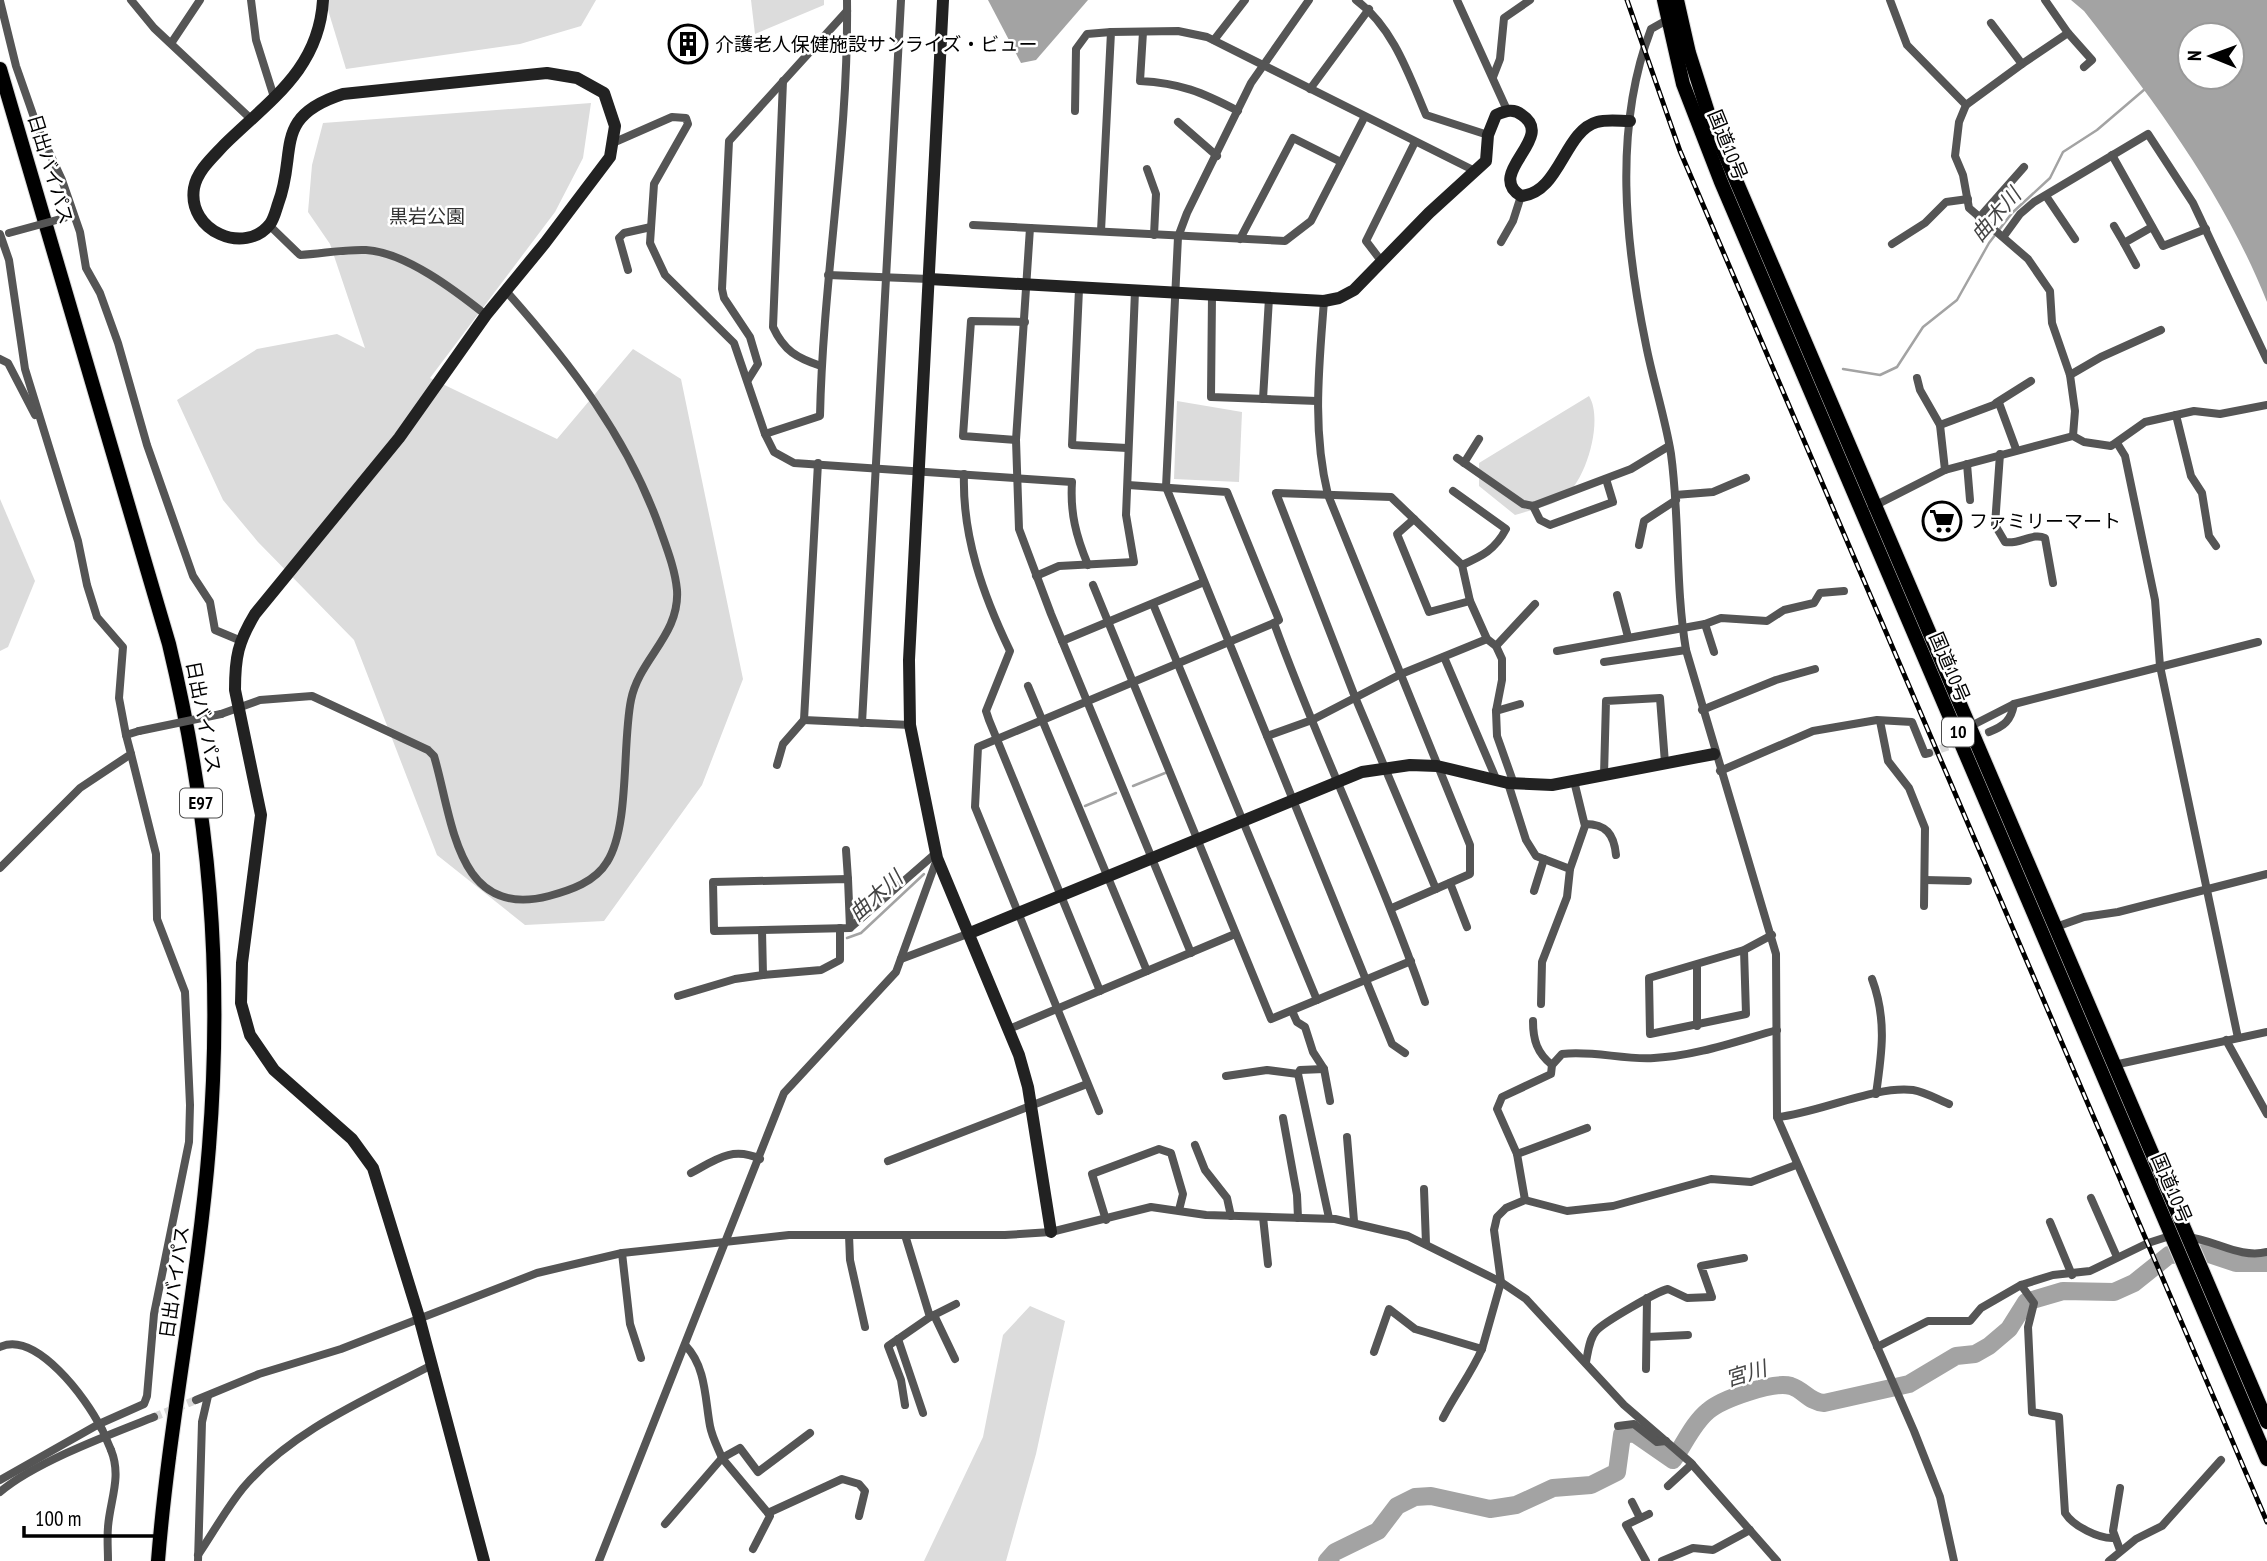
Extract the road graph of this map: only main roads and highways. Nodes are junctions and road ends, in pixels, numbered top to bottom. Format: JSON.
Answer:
{"nodes":[{"id":1,"x":1664,"y":0,"type":"edge"},
{"id":2,"x":1677,"y":0,"type":"edge"},
{"id":3,"x":0,"y":69,"type":"edge"},
{"id":4,"x":1868,"y":509,"type":"junction"},
{"id":5,"x":2049,"y":930,"type":"junction"},
{"id":6,"x":2267,"y":1422,"type":"edge"},
{"id":7,"x":2267,"y":1459,"type":"edge"},
{"id":8,"x":158,"y":1561,"type":"edge"}],
"edges":[{"from":1,"to":4,"type":"highway","name":"国道10号","number":"10"},
{"from":2,"to":4,"type":"highway","name":"国道10号","number":"10"},
{"from":3,"to":8,"type":"highway","name":"日出バイパス","number":"E97"},
{"from":4,"to":5,"type":"highway","name":"国道10号","number":"10"},
{"from":5,"to":6,"type":"highway","name":"国道10号","number":"10"},
{"from":5,"to":7,"type":"highway","name":"国道10号","number":"10"}]}
